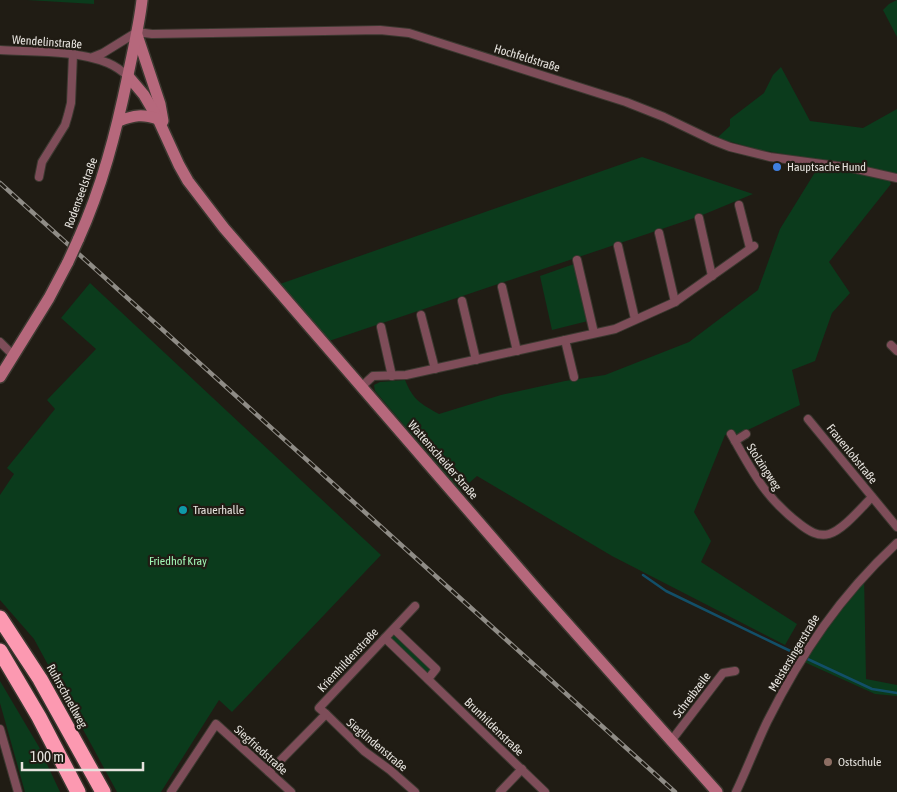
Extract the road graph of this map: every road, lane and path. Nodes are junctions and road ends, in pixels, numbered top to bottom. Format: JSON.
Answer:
{"nodes":[{"id":1,"x":142,"y":0,"type":"edge"},
{"id":2,"x":137,"y":34,"type":"junction"},
{"id":3,"x":0,"y":50,"type":"edge"},
{"id":4,"x":74,"y":54,"type":"junction"},
{"id":5,"x":93,"y":57,"type":"junction"},
{"id":6,"x":128,"y":76,"type":"junction"},
{"id":7,"x":158,"y":119,"type":"junction"},
{"id":8,"x":119,"y":121,"type":"junction"},
{"id":9,"x":166,"y":133,"type":"junction"},
{"id":10,"x":39,"y":177,"type":"dead end"},
{"id":11,"x":897,"y":178,"type":"edge"},
{"id":12,"x":739,"y":205,"type":"dead end"},
{"id":13,"x":699,"y":218,"type":"dead end"},
{"id":14,"x":658,"y":234,"type":"dead end"},
{"id":15,"x":618,"y":246,"type":"dead end"},
{"id":16,"x":577,"y":260,"type":"dead end"},
{"id":17,"x":712,"y":276,"type":"junction"},
{"id":18,"x":502,"y":287,"type":"dead end"},
{"id":19,"x":462,"y":301,"type":"dead end"},
{"id":20,"x":675,"y":302,"type":"junction"},
{"id":21,"x":421,"y":315,"type":"dead end"},
{"id":22,"x":635,"y":320,"type":"junction"},
{"id":23,"x":381,"y":327,"type":"dead end"},
{"id":24,"x":594,"y":333,"type":"junction"},
{"id":25,"x":565,"y":340,"type":"junction"},
{"id":26,"x":0,"y":342,"type":"edge"},
{"id":27,"x":891,"y":345,"type":"dead end"},
{"id":28,"x":517,"y":351,"type":"junction"},
{"id":29,"x":897,"y":351,"type":"edge"},
{"id":30,"x":13,"y":355,"type":"junction"},
{"id":31,"x":476,"y":360,"type":"junction"},
{"id":32,"x":435,"y":369,"type":"junction"},
{"id":33,"x":392,"y":376,"type":"junction"},
{"id":34,"x":0,"y":377,"type":"edge"},
{"id":35,"x":574,"y":377,"type":"dead end"},
{"id":36,"x":362,"y":387,"type":"junction"},
{"id":37,"x":808,"y":418,"type":"dead end"},
{"id":38,"x":746,"y":434,"type":"dead end"},
{"id":39,"x":872,"y":497,"type":"junction"},
{"id":40,"x":897,"y":527,"type":"edge"},
{"id":41,"x":897,"y":543,"type":"edge"},
{"id":42,"x":415,"y":606,"type":"dead end"},
{"id":43,"x":0,"y":618,"type":"edge"},
{"id":44,"x":394,"y":628,"type":"junction"},
{"id":45,"x":385,"y":638,"type":"junction"},
{"id":46,"x":0,"y":651,"type":"edge"},
{"id":47,"x":735,"y":671,"type":"dead end"},
{"id":48,"x":428,"y":679,"type":"junction"},
{"id":49,"x":326,"y":714,"type":"junction"},
{"id":50,"x":0,"y":729,"type":"edge"},
{"id":51,"x":671,"y":741,"type":"junction"},
{"id":52,"x":522,"y":769,"type":"junction"},
{"id":53,"x":269,"y":772,"type":"junction"},
{"id":54,"x":18,"y":792,"type":"edge"},
{"id":55,"x":78,"y":792,"type":"edge"},
{"id":56,"x":103,"y":792,"type":"edge"},
{"id":57,"x":171,"y":792,"type":"edge"},
{"id":58,"x":291,"y":792,"type":"edge"},
{"id":59,"x":415,"y":792,"type":"edge"},
{"id":60,"x":500,"y":792,"type":"edge"},
{"id":61,"x":545,"y":792,"type":"edge"},
{"id":62,"x":717,"y":792,"type":"edge"},
{"id":63,"x":736,"y":792,"type":"edge"}],
"edges":[{"from":1,"to":2,"type":"main road","name":"Rodenseelstraße"},
{"from":2,"to":5,"type":"street","name":"Wendelinstraße"},
{"from":2,"to":6,"type":"main road","name":"Rodenseelstraße"},
{"from":2,"to":9,"type":"main road","name":"Wattenscheider Straße"},
{"from":2,"to":11,"type":"street","name":"Hochfeldstraße"},
{"from":3,"to":4,"type":"street","name":"Wendelinstraße"},
{"from":4,"to":5,"type":"street","name":"Wendelinstraße"},
{"from":4,"to":10,"type":"street"},
{"from":5,"to":6,"type":"street","name":"Wendelinstraße"},
{"from":6,"to":7,"type":"main road","name":"Wattenscheider Straße"},
{"from":6,"to":8,"type":"main road","name":"Rodenseelstraße"},
{"from":7,"to":8,"type":"main road"},
{"from":7,"to":9,"type":"main road","name":"Wattenscheider Straße"},
{"from":8,"to":30,"type":"main road","name":"Rodenseelstraße","bridge":true},
{"from":9,"to":36,"type":"main road","name":"Wattenscheider Straße"},
{"from":12,"to":17,"type":"street"},
{"from":13,"to":17,"type":"street"},
{"from":14,"to":20,"type":"street"},
{"from":15,"to":22,"type":"street"},
{"from":16,"to":24,"type":"street"},
{"from":17,"to":20,"type":"street"},
{"from":18,"to":28,"type":"street"},
{"from":19,"to":31,"type":"street"},
{"from":20,"to":22,"type":"street"},
{"from":21,"to":32,"type":"street"},
{"from":22,"to":24,"type":"street"},
{"from":23,"to":33,"type":"street"},
{"from":24,"to":25,"type":"street"},
{"from":25,"to":28,"type":"street"},
{"from":25,"to":35,"type":"street"},
{"from":26,"to":30,"type":"street"},
{"from":27,"to":29,"type":"street"},
{"from":28,"to":31,"type":"street"},
{"from":30,"to":34,"type":"main road","name":"Rodenseelstraße"},
{"from":31,"to":32,"type":"street"},
{"from":32,"to":33,"type":"street"},
{"from":33,"to":36,"type":"street"},
{"from":36,"to":51,"type":"main road","name":"Wattenscheider Straße"},
{"from":37,"to":39,"type":"street","name":"Frauenlobstraße"},
{"from":38,"to":39,"type":"street","name":"Stolzingweg"},
{"from":39,"to":40,"type":"street","name":"Frauenlobstraße"},
{"from":41,"to":63,"type":"street","name":"Meistersingerstraße"},
{"from":42,"to":44,"type":"street","name":"Kriemhildenstraße"},
{"from":43,"to":56,"type":"highway","name":"Ruhrschnellweg"},
{"from":44,"to":45,"type":"street","name":"Kriemhildenstraße"},
{"from":44,"to":48,"type":"street"},
{"from":45,"to":48,"type":"street","name":"Brunhildenstraße"},
{"from":45,"to":49,"type":"street","name":"Kriemhildenstraße"},
{"from":46,"to":55,"type":"highway"},
{"from":47,"to":51,"type":"street","name":"Schreibzeile"},
{"from":48,"to":52,"type":"street","name":"Brunhildenstraße"},
{"from":49,"to":53,"type":"street"},
{"from":49,"to":59,"type":"street","name":"Sieglindenstraße"},
{"from":50,"to":54,"type":"street"},
{"from":51,"to":62,"type":"main road","name":"Wattenscheider Straße"},
{"from":52,"to":60,"type":"street"},
{"from":52,"to":61,"type":"street","name":"Brunhildenstraße"},
{"from":53,"to":57,"type":"street","name":"Siegfriedstraße"},
{"from":53,"to":58,"type":"street","name":"Siegfriedstraße"}]}
